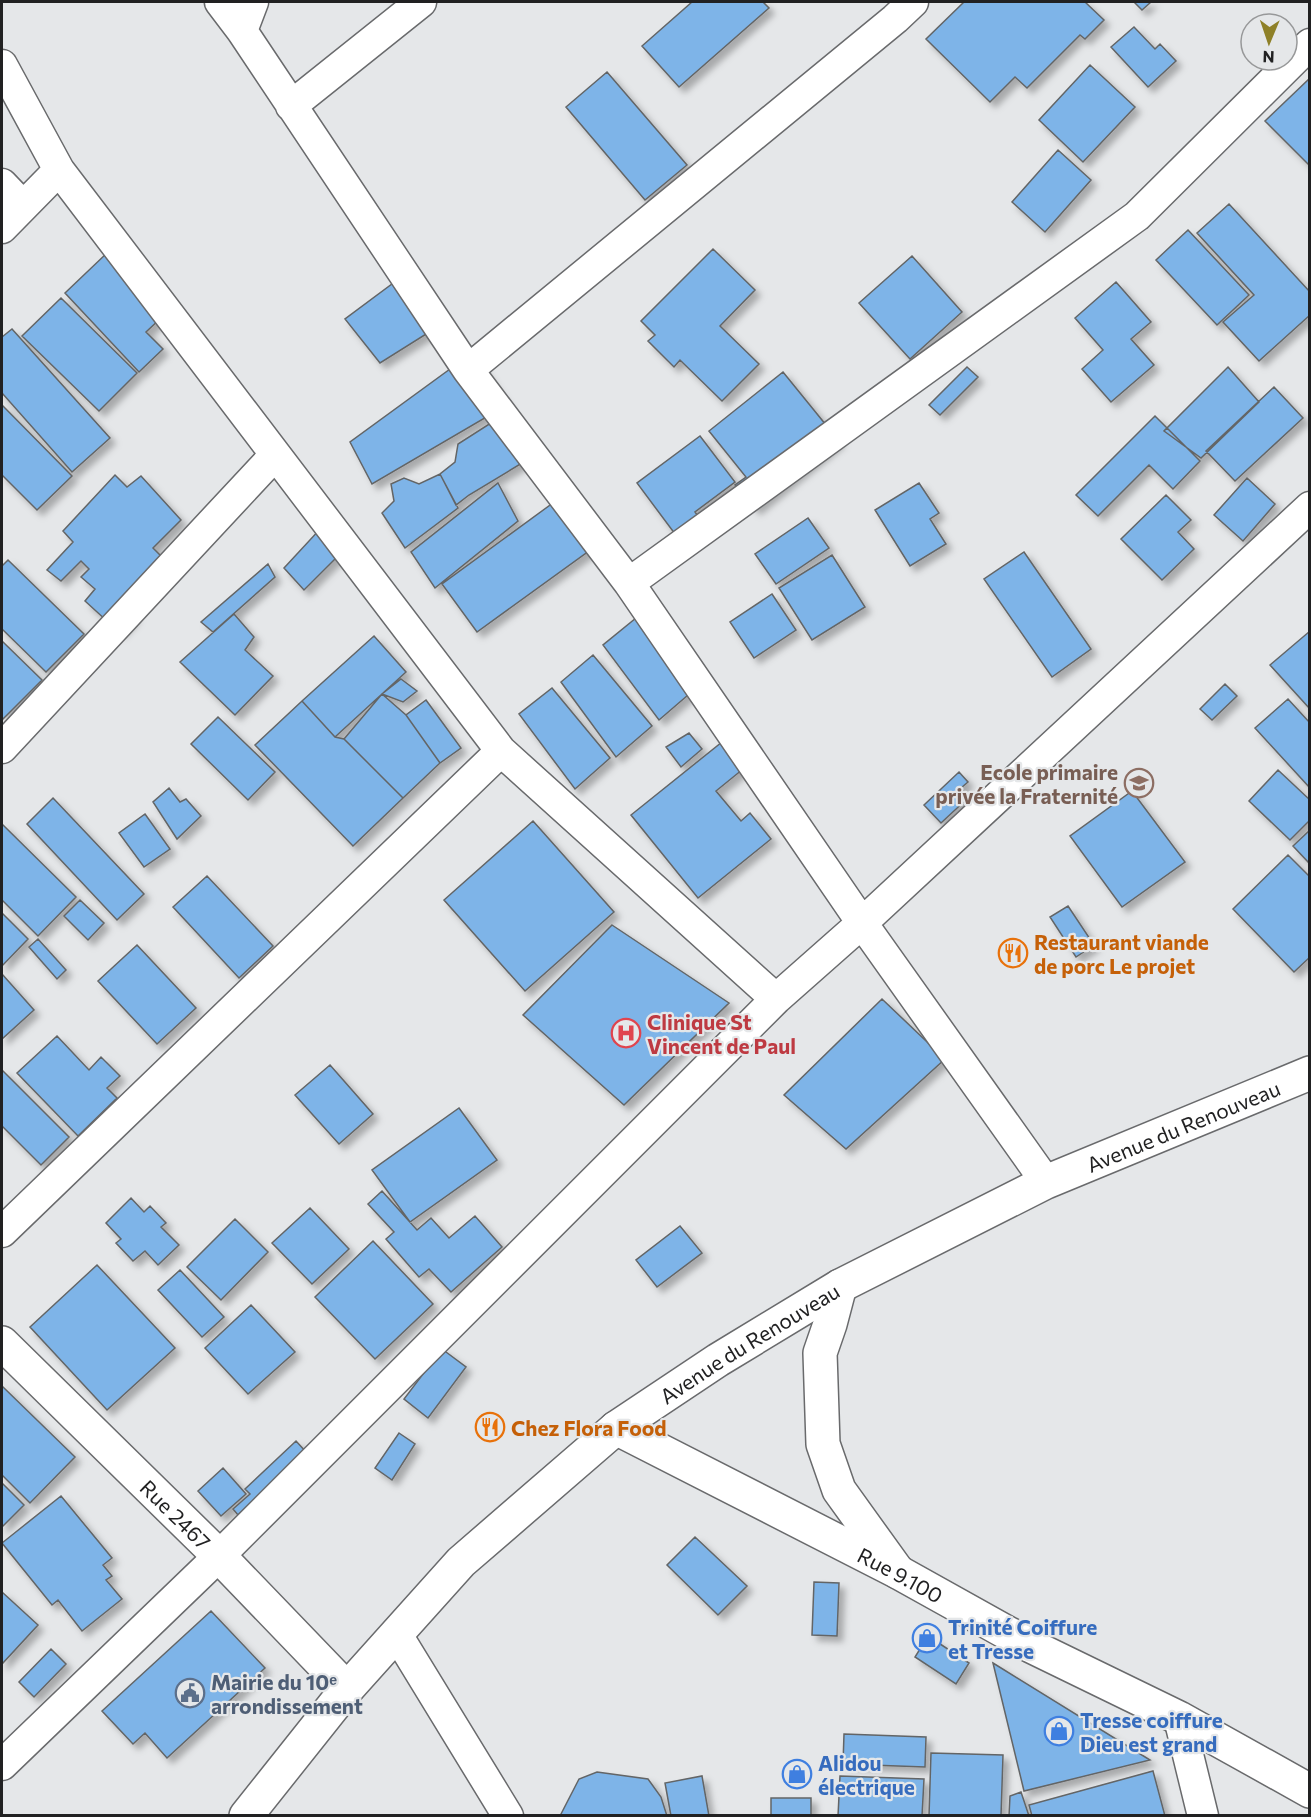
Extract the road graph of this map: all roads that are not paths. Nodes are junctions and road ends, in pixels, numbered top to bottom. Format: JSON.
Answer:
{"nodes":[{"id":1,"x":220,"y":2,"type":"edge"},
{"id":2,"x":253,"y":2,"type":"edge"},
{"id":3,"x":421,"y":2,"type":"edge"},
{"id":4,"x":895,"y":7,"type":"edge"},
{"id":5,"x":242,"y":31,"type":"junction"},
{"id":6,"x":1310,"y":44,"type":"edge"},
{"id":7,"x":2,"y":65,"type":"edge"},
{"id":8,"x":291,"y":106,"type":"junction"},
{"id":9,"x":60,"y":170,"type":"junction"},
{"id":10,"x":2,"y":184,"type":"edge"},
{"id":11,"x":24,"y":206,"type":"junction"},
{"id":12,"x":2,"y":228,"type":"edge"},
{"id":13,"x":468,"y":370,"type":"junction"},
{"id":14,"x":275,"y":455,"type":"junction"},
{"id":15,"x":1310,"y":507,"type":"edge"},
{"id":16,"x":629,"y":583,"type":"junction"},
{"id":17,"x":2,"y":748,"type":"edge"},
{"id":18,"x":501,"y":752,"type":"junction"},
{"id":19,"x":862,"y":923,"type":"junction"},
{"id":20,"x":776,"y":999,"type":"junction"},
{"id":21,"x":1310,"y":1074,"type":"edge"},
{"id":22,"x":1046,"y":1182,"type":"junction"},
{"id":23,"x":2,"y":1232,"type":"edge"},
{"id":24,"x":840,"y":1286,"type":"junction"},
{"id":25,"x":2,"y":1343,"type":"edge"},
{"id":26,"x":616,"y":1428,"type":"junction"},
{"id":27,"x":219,"y":1556,"type":"junction"},
{"id":28,"x":898,"y":1572,"type":"junction"},
{"id":29,"x":396,"y":1633,"type":"junction"},
{"id":30,"x":347,"y":1689,"type":"junction"},
{"id":31,"x":1179,"y":1718,"type":"junction"},
{"id":32,"x":2,"y":1765,"type":"edge"},
{"id":33,"x":1310,"y":1791,"type":"edge"},
{"id":34,"x":246,"y":1815,"type":"edge"},
{"id":35,"x":507,"y":1815,"type":"edge"},
{"id":36,"x":1203,"y":1815,"type":"edge"}],
"edges":[{"from":1,"to":5,"type":"street"},
{"from":2,"to":5,"type":"street"},
{"from":3,"to":8,"type":"street"},
{"from":4,"to":13,"type":"street"},
{"from":5,"to":8,"type":"street"},
{"from":6,"to":16,"type":"street"},
{"from":7,"to":9,"type":"street"},
{"from":8,"to":13,"type":"street"},
{"from":9,"to":11,"type":"street"},
{"from":9,"to":14,"type":"street"},
{"from":10,"to":11,"type":"street"},
{"from":11,"to":12,"type":"street"},
{"from":13,"to":16,"type":"street"},
{"from":14,"to":17,"type":"street"},
{"from":14,"to":18,"type":"street"},
{"from":15,"to":19,"type":"street"},
{"from":16,"to":19,"type":"street"},
{"from":18,"to":20,"type":"street"},
{"from":18,"to":23,"type":"street"},
{"from":19,"to":20,"type":"street"},
{"from":19,"to":22,"type":"street"},
{"from":20,"to":27,"type":"street"},
{"from":21,"to":22,"type":"main road","name":"Avenue du Renouveau"},
{"from":22,"to":24,"type":"main road","name":"Avenue du Renouveau"},
{"from":24,"to":26,"type":"main road","name":"Avenue du Renouveau"},
{"from":24,"to":28,"type":"main road"},
{"from":25,"to":27,"type":"main road","name":"Rue 2467"},
{"from":26,"to":28,"type":"main road","name":"Rue 9.100"},
{"from":26,"to":29,"type":"main road","name":"Avenue du Renouveau"},
{"from":27,"to":30,"type":"main road","name":"Rue 2467"},
{"from":27,"to":32,"type":"street"},
{"from":28,"to":31,"type":"main road","name":"Rue 9.100"},
{"from":29,"to":30,"type":"main road","name":"Avenue du Renouveau"},
{"from":29,"to":35,"type":"street"},
{"from":30,"to":34,"type":"main road","name":"Avenue du Renouveau"},
{"from":31,"to":33,"type":"main road","name":"Rue 9.100"},
{"from":31,"to":36,"type":"street"}]}
